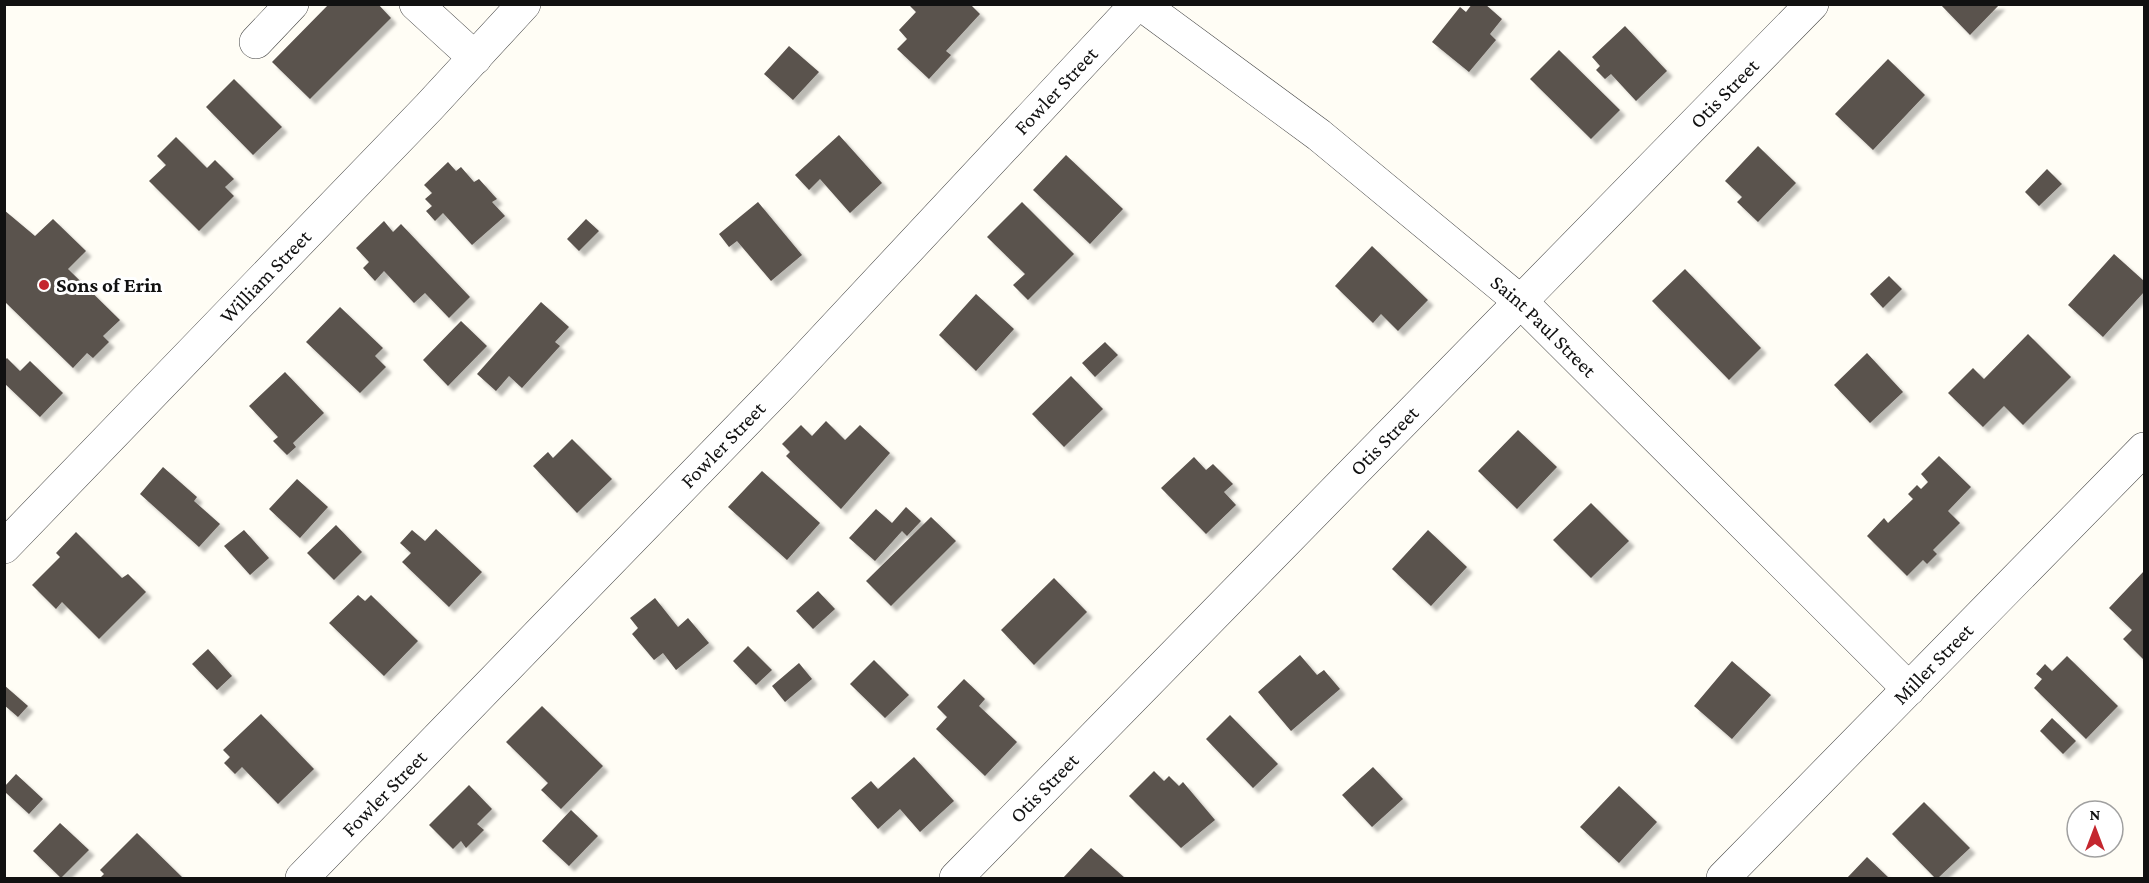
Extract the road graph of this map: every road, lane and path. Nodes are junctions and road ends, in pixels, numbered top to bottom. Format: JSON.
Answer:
{"nodes":[{"id":1,"x":292,"y":4,"type":"edge"},
{"id":2,"x":416,"y":4,"type":"edge"},
{"id":3,"x":524,"y":4,"type":"edge"},
{"id":4,"x":1139,"y":4,"type":"edge"},
{"id":5,"x":1812,"y":4,"type":"edge"},
{"id":6,"x":256,"y":42,"type":"dead end"},
{"id":7,"x":475,"y":58,"type":"junction"},
{"id":8,"x":1521,"y":302,"type":"junction"},
{"id":9,"x":2145,"y":449,"type":"edge"},
{"id":10,"x":4,"y":547,"type":"edge"},
{"id":11,"x":1909,"y":689,"type":"junction"},
{"id":12,"x":302,"y":879,"type":"edge"},
{"id":13,"x":956,"y":879,"type":"edge"},
{"id":14,"x":1723,"y":879,"type":"edge"}],
"edges":[{"from":1,"to":6,"type":"street"},
{"from":2,"to":7,"type":"street"},
{"from":3,"to":7,"type":"street","name":"William Street"},
{"from":4,"to":8,"type":"street","name":"Saint Paul Street"},
{"from":4,"to":12,"type":"street","name":"Fowler Street"},
{"from":5,"to":8,"type":"street","name":"Otis Street"},
{"from":7,"to":10,"type":"street","name":"William Street"},
{"from":8,"to":11,"type":"street","name":"Saint Paul Street"},
{"from":8,"to":13,"type":"street","name":"Otis Street"},
{"from":9,"to":11,"type":"street","name":"Miller Street"},
{"from":11,"to":14,"type":"street","name":"Miller Street"}]}
